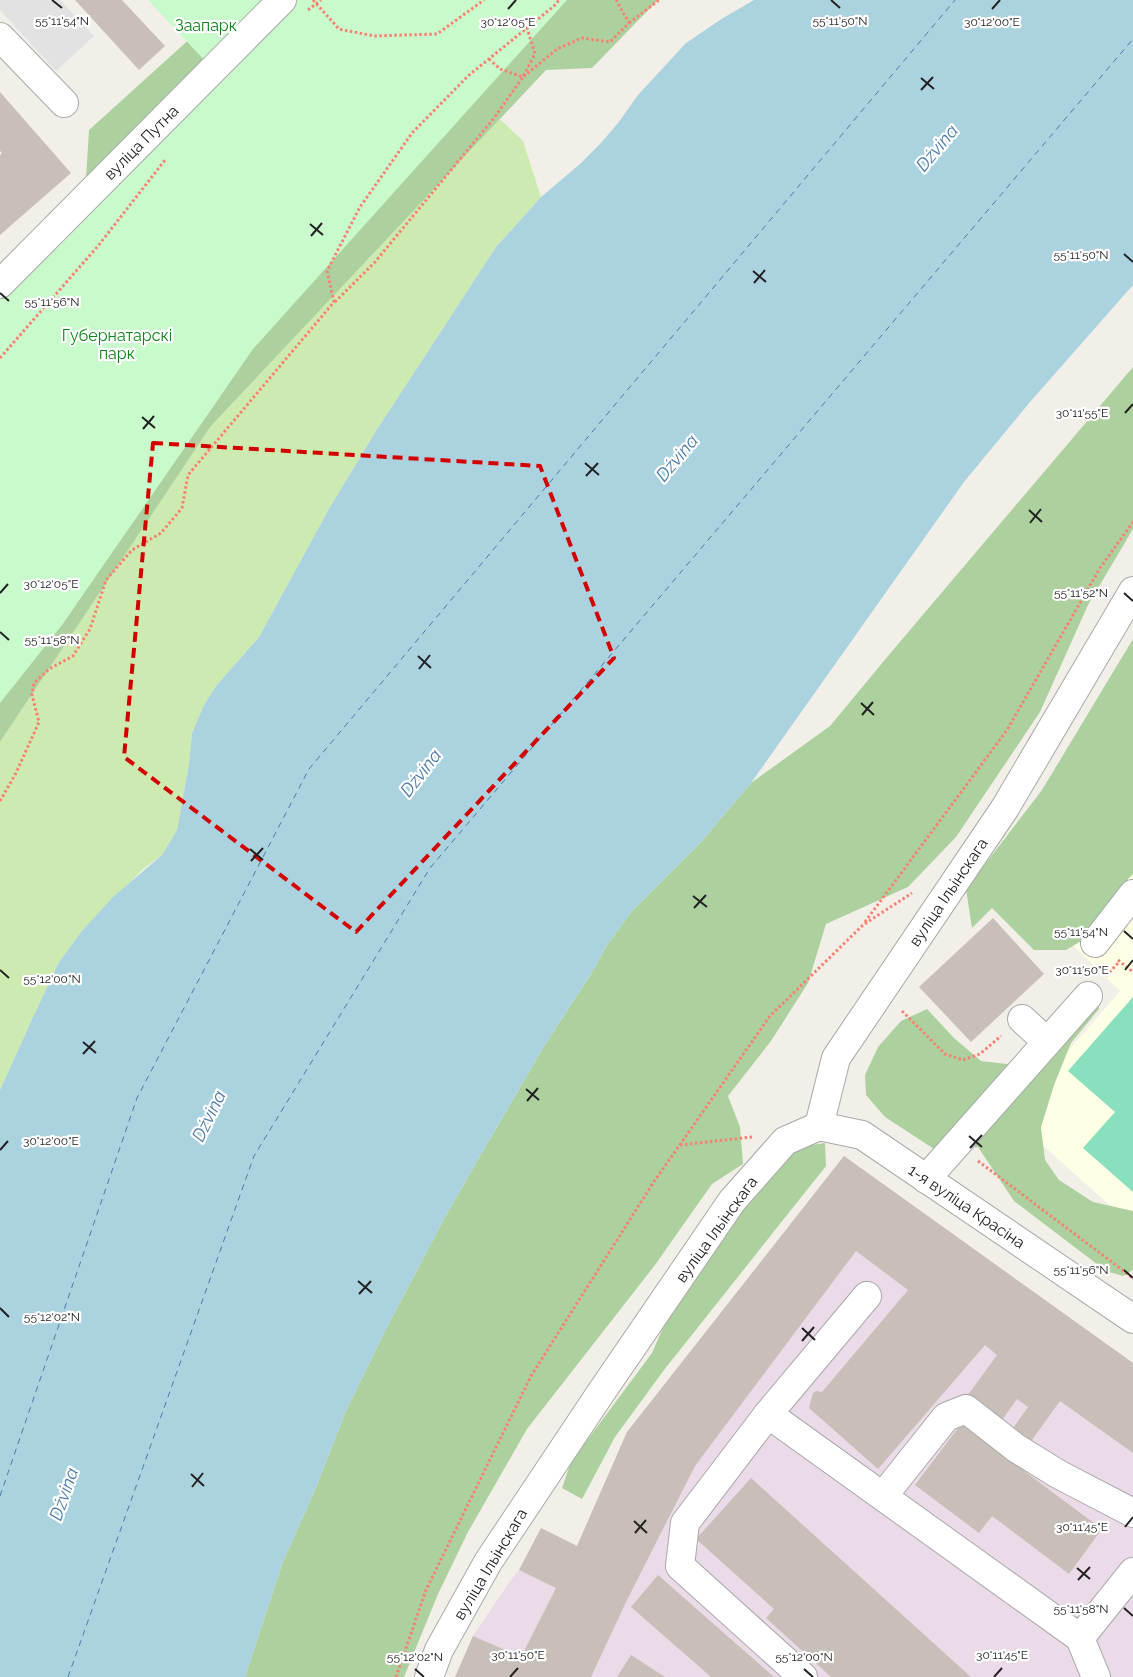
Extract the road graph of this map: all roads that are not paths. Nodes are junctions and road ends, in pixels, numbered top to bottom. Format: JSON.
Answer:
{"nodes":[{"id":1,"x":282,"y":0,"type":"edge"},
{"id":2,"x":0,"y":37,"type":"edge"},
{"id":3,"x":64,"y":103,"type":"dead end"},
{"id":4,"x":0,"y":284,"type":"edge"},
{"id":5,"x":1133,"y":591,"type":"edge"},
{"id":6,"x":1133,"y":894,"type":"edge"},
{"id":7,"x":1095,"y":943,"type":"dead end"},
{"id":8,"x":1088,"y":996,"type":"dead end"},
{"id":9,"x":1022,"y":1019,"type":"road end"},
{"id":10,"x":1047,"y":1042,"type":"junction"},
{"id":11,"x":819,"y":1126,"type":"junction"},
{"id":12,"x":926,"y":1179,"type":"junction"},
{"id":13,"x":867,"y":1296,"type":"dead end"},
{"id":14,"x":1131,"y":1314,"type":"edge"},
{"id":15,"x":768,"y":1414,"type":"junction"},
{"id":16,"x":883,"y":1496,"type":"junction"},
{"id":17,"x":1133,"y":1513,"type":"edge"},
{"id":18,"x":1133,"y":1572,"type":"edge"},
{"id":19,"x":1080,"y":1638,"type":"junction"},
{"id":20,"x":429,"y":1677,"type":"edge"},
{"id":21,"x":803,"y":1677,"type":"edge"},
{"id":22,"x":1096,"y":1677,"type":"edge"}],
"edges":[{"from":1,"to":4,"type":"street","name":"вуліца Путна"},
{"from":2,"to":3,"type":"street"},
{"from":5,"to":11,"type":"street","name":"вуліца Ільінскага"},
{"from":6,"to":7,"type":"street"},
{"from":8,"to":10,"type":"street"},
{"from":9,"to":10,"type":"street"},
{"from":10,"to":12,"type":"street"},
{"from":11,"to":12,"type":"street","name":"1-я вуліца Красіна"},
{"from":11,"to":20,"type":"street","name":"вуліца Ільінскага"},
{"from":12,"to":14,"type":"street","name":"1-я вуліца Красіна"},
{"from":13,"to":15,"type":"street"},
{"from":15,"to":16,"type":"street"},
{"from":15,"to":21,"type":"street"},
{"from":16,"to":17,"type":"street"},
{"from":16,"to":19,"type":"street"},
{"from":18,"to":19,"type":"street"},
{"from":19,"to":22,"type":"street"}]}
